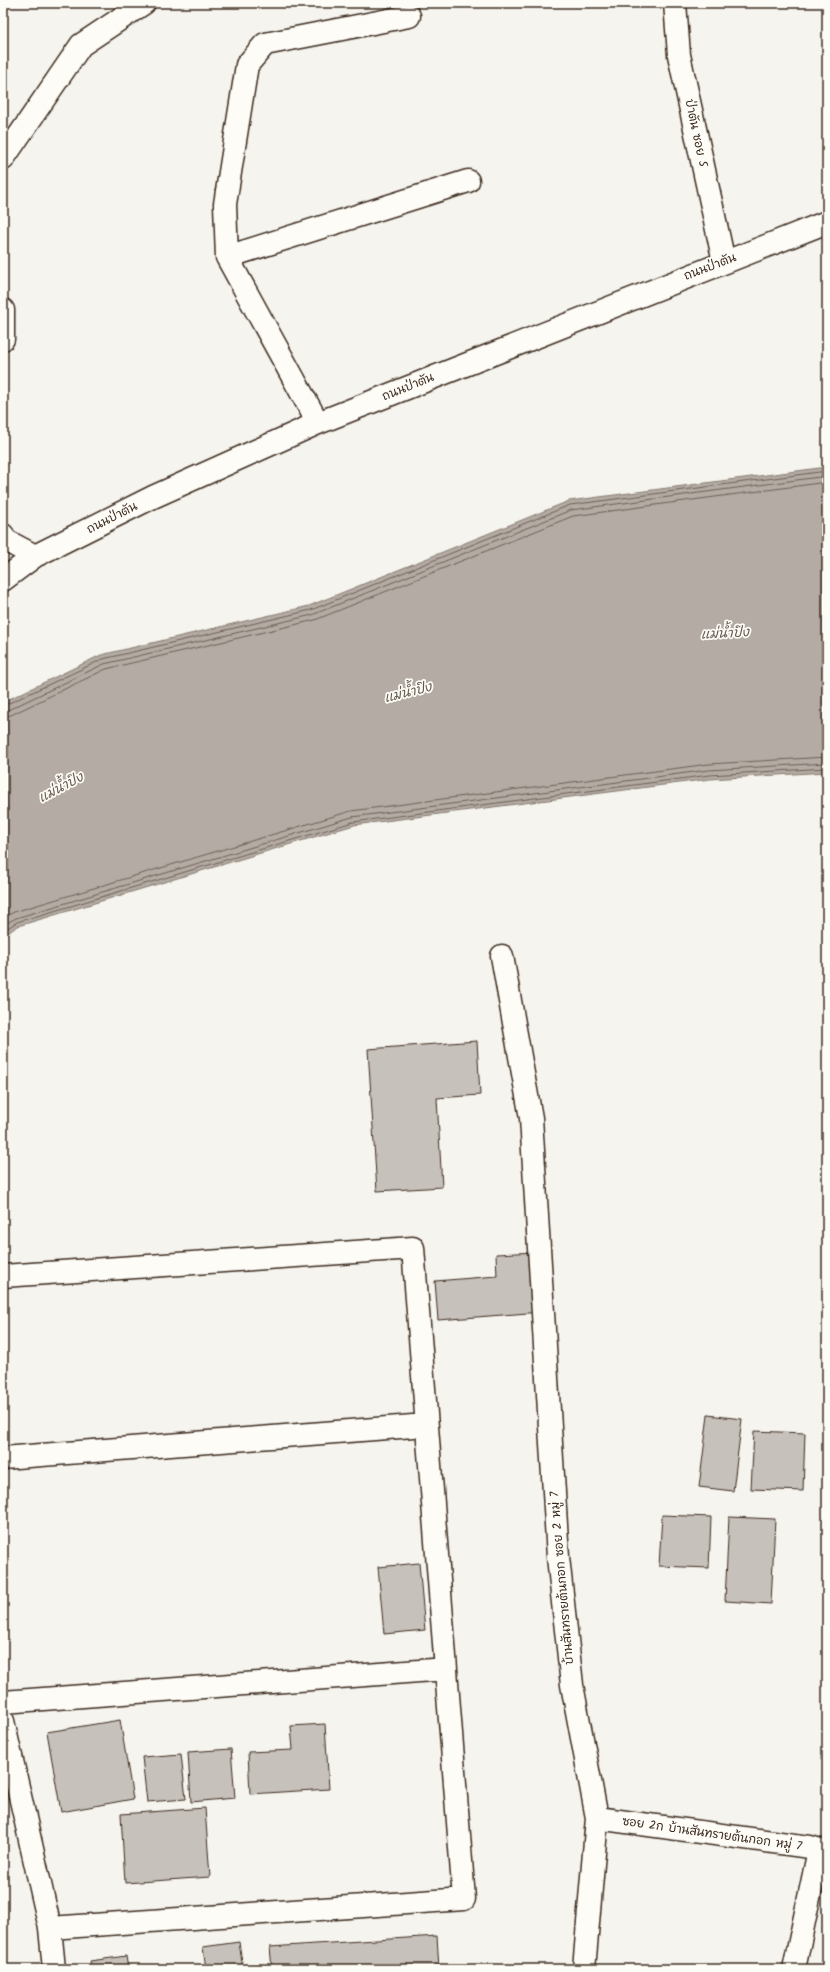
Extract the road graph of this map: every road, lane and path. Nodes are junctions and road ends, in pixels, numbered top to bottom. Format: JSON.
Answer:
{"nodes":[{"id":1,"x":144,"y":3,"type":"edge"},
{"id":2,"x":675,"y":3,"type":"edge"},
{"id":3,"x":410,"y":16,"type":"dead end"},
{"id":4,"x":3,"y":159,"type":"edge"},
{"id":5,"x":468,"y":181,"type":"dead end"},
{"id":6,"x":827,"y":222,"type":"edge"},
{"id":7,"x":227,"y":257,"type":"junction"},
{"id":8,"x":724,"y":262,"type":"junction"},
{"id":9,"x":3,"y":310,"type":"edge"},
{"id":10,"x":3,"y":339,"type":"edge"},
{"id":11,"x":318,"y":423,"type":"junction"},
{"id":12,"x":3,"y":535,"type":"edge"},
{"id":13,"x":35,"y":556,"type":"junction"},
{"id":14,"x":3,"y":580,"type":"edge"},
{"id":15,"x":502,"y":956,"type":"dead end"},
{"id":16,"x":3,"y":1276,"type":"edge"},
{"id":17,"x":426,"y":1424,"type":"junction"},
{"id":18,"x":3,"y":1458,"type":"edge"},
{"id":19,"x":446,"y":1669,"type":"junction"},
{"id":20,"x":3,"y":1702,"type":"edge"},
{"id":21,"x":3,"y":1721,"type":"edge"},
{"id":22,"x":597,"y":1818,"type":"junction"},
{"id":23,"x":823,"y":1851,"type":"edge"},
{"id":24,"x":50,"y":1928,"type":"junction"},
{"id":25,"x":54,"y":1969,"type":"edge"},
{"id":26,"x":584,"y":1969,"type":"edge"},
{"id":27,"x":794,"y":1969,"type":"edge"}],
"edges":[{"from":1,"to":4,"type":"street"},
{"from":2,"to":8,"type":"street","name":"ป่าตัน ซอย 5"},
{"from":3,"to":7,"type":"street"},
{"from":5,"to":7,"type":"street"},
{"from":6,"to":8,"type":"street","name":"ถนนป่าตัน"},
{"from":7,"to":11,"type":"street"},
{"from":8,"to":11,"type":"street","name":"ถนนป่าตัน"},
{"from":9,"to":10,"type":"street"},
{"from":11,"to":13,"type":"street","name":"ถนนป่าตัน"},
{"from":12,"to":13,"type":"street"},
{"from":13,"to":14,"type":"street","name":"ถนนป่าตัน"},
{"from":15,"to":22,"type":"street","name":"บ้านสันทรายต้นกอก ซอย 2 หมู่ 7"},
{"from":16,"to":17,"type":"street"},
{"from":17,"to":18,"type":"street"},
{"from":17,"to":19,"type":"street"},
{"from":19,"to":20,"type":"street"},
{"from":19,"to":24,"type":"street"},
{"from":21,"to":24,"type":"street"},
{"from":22,"to":23,"type":"street","name":"ซอย 2ก บ้านสันทรายต้นกอก หมู่ 7"},
{"from":22,"to":26,"type":"street","name":"บ้านสันทรายต้นกอก ซอย 2 หมู่ 7"},
{"from":23,"to":27,"type":"street"},
{"from":24,"to":25,"type":"street"}]}
